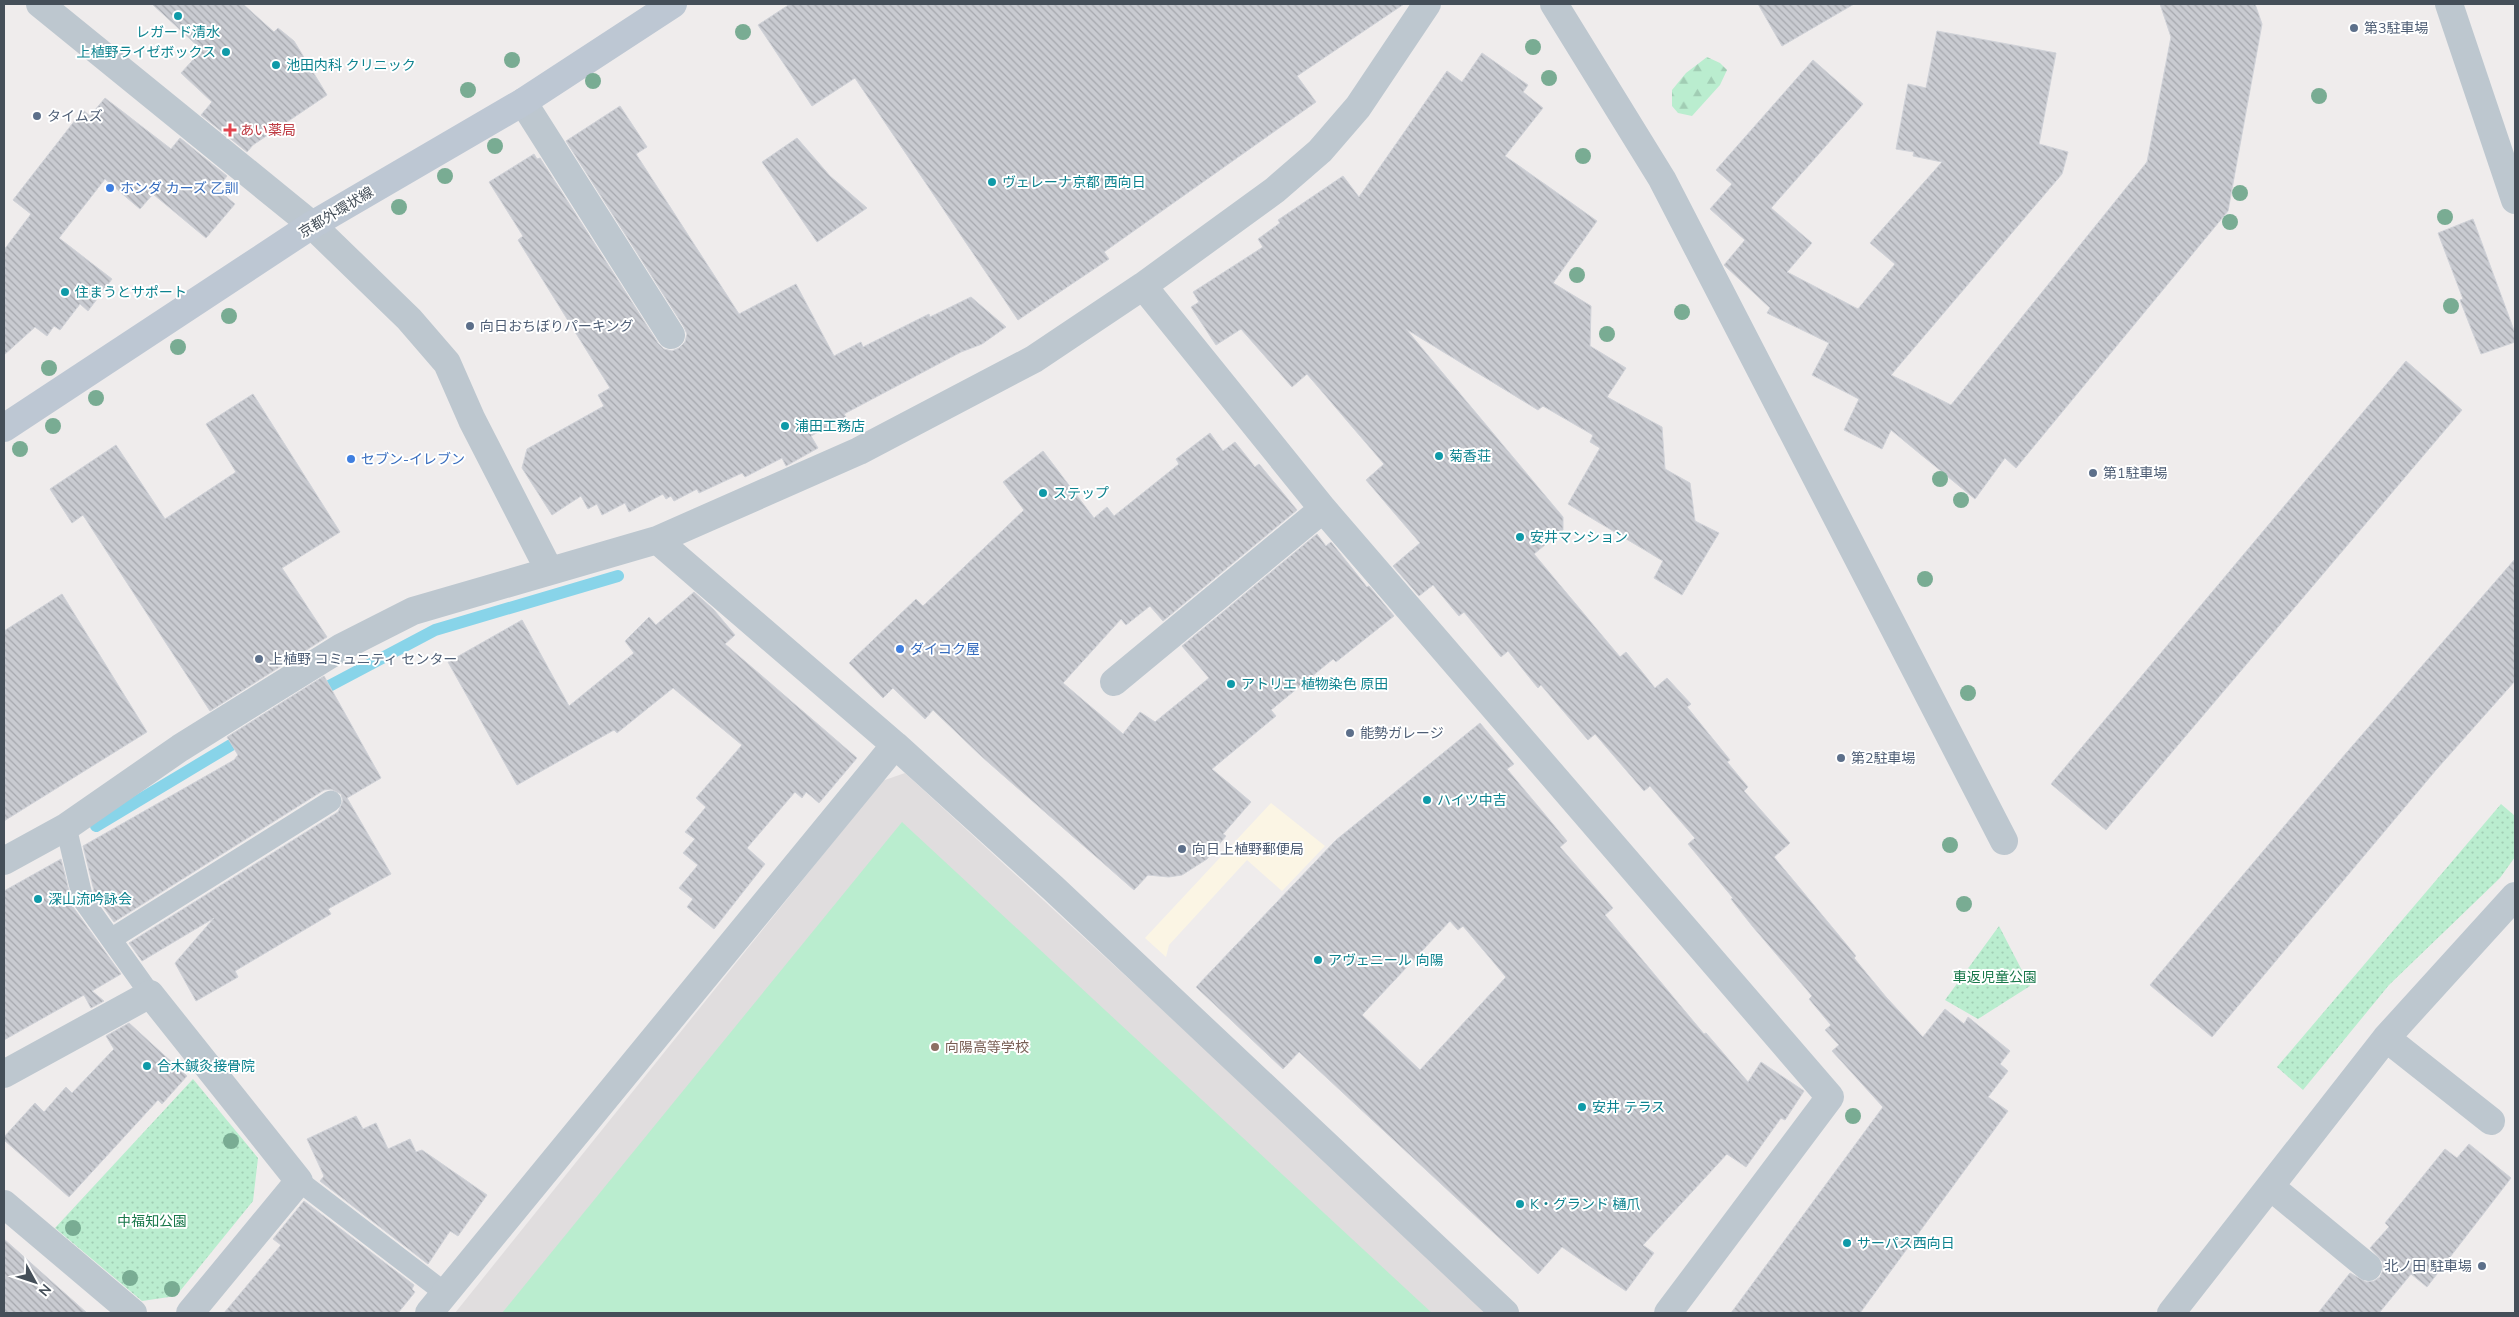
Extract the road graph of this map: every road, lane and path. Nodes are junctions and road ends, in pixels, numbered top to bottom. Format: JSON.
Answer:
{"nodes":[{"id":1,"x":40,"y":4,"type":"edge"},
{"id":2,"x":673,"y":4,"type":"edge"},
{"id":3,"x":1427,"y":4,"type":"edge"},
{"id":4,"x":1554,"y":4,"type":"edge"},
{"id":5,"x":2449,"y":4,"type":"edge"},
{"id":6,"x":523,"y":102,"type":"junction"},
{"id":7,"x":2515,"y":200,"type":"edge"},
{"id":8,"x":312,"y":225,"type":"junction"},
{"id":9,"x":1143,"y":286,"type":"junction"},
{"id":10,"x":671,"y":335,"type":"dead end"},
{"id":11,"x":4,"y":428,"type":"edge"},
{"id":12,"x":1323,"y":509,"type":"junction"},
{"id":13,"x":657,"y":540,"type":"junction"},
{"id":14,"x":549,"y":570,"type":"junction"},
{"id":15,"x":1114,"y":682,"type":"dead end"},
{"id":16,"x":895,"y":745,"type":"junction"},
{"id":17,"x":331,"y":801,"type":"dead end"},
{"id":18,"x":66,"y":827,"type":"junction"},
{"id":19,"x":2004,"y":840,"type":"dead end"},
{"id":20,"x":4,"y":861,"type":"edge"},
{"id":21,"x":2515,"y":896,"type":"edge"},
{"id":22,"x":111,"y":939,"type":"junction"},
{"id":23,"x":150,"y":994,"type":"junction"},
{"id":24,"x":2386,"y":1038,"type":"junction"},
{"id":25,"x":4,"y":1074,"type":"edge"},
{"id":26,"x":2491,"y":1121,"type":"dead end"},
{"id":27,"x":299,"y":1181,"type":"junction"},
{"id":28,"x":2271,"y":1187,"type":"junction"},
{"id":29,"x":4,"y":1204,"type":"edge"},
{"id":30,"x":2368,"y":1267,"type":"dead end"},
{"id":31,"x":437,"y":1303,"type":"edge"},
{"id":32,"x":133,"y":1313,"type":"edge"},
{"id":33,"x":190,"y":1313,"type":"edge"},
{"id":34,"x":1505,"y":1313,"type":"edge"},
{"id":35,"x":1668,"y":1313,"type":"edge"},
{"id":36,"x":2171,"y":1313,"type":"edge"}],
"edges":[{"from":1,"to":8,"type":"street"},
{"from":2,"to":6,"type":"main road","name":"京都外環状線"},
{"from":3,"to":9,"type":"street"},
{"from":4,"to":19,"type":"street"},
{"from":5,"to":7,"type":"street"},
{"from":6,"to":8,"type":"main road","name":"京都外環状線"},
{"from":6,"to":10,"type":"street"},
{"from":8,"to":11,"type":"main road","name":"京都外環状線"},
{"from":8,"to":14,"type":"street"},
{"from":9,"to":12,"type":"street"},
{"from":9,"to":13,"type":"street"},
{"from":12,"to":15,"type":"street"},
{"from":12,"to":35,"type":"street"},
{"from":13,"to":14,"type":"street"},
{"from":13,"to":16,"type":"street"},
{"from":14,"to":18,"type":"street"},
{"from":16,"to":31,"type":"street"},
{"from":16,"to":34,"type":"street"},
{"from":17,"to":22,"type":"lane"},
{"from":18,"to":20,"type":"street"},
{"from":18,"to":22,"type":"lane"},
{"from":21,"to":24,"type":"street"},
{"from":22,"to":23,"type":"lane"},
{"from":23,"to":25,"type":"street"},
{"from":23,"to":27,"type":"street"},
{"from":24,"to":26,"type":"street"},
{"from":24,"to":28,"type":"street"},
{"from":27,"to":31,"type":"lane"},
{"from":27,"to":33,"type":"street"},
{"from":28,"to":30,"type":"street"},
{"from":28,"to":36,"type":"street"},
{"from":29,"to":32,"type":"street"}]}
